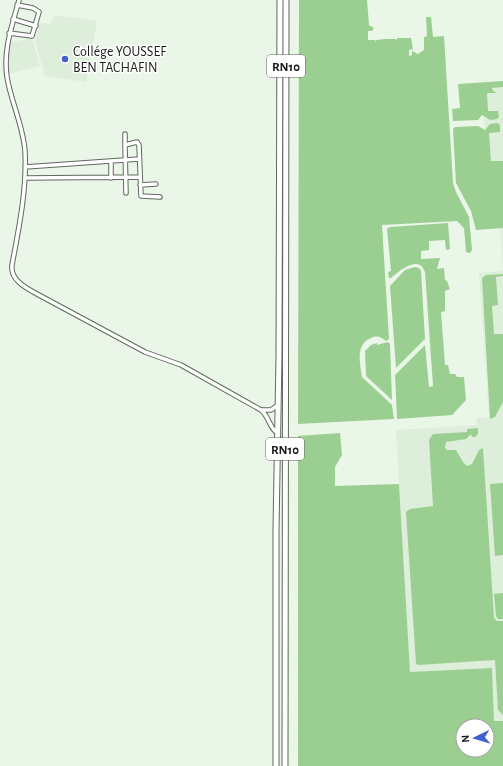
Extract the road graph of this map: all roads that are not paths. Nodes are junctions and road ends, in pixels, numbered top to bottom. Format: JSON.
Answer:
{"nodes":[{"id":1,"x":19,"y":0,"type":"edge"},
{"id":2,"x":280,"y":0,"type":"edge"},
{"id":3,"x":286,"y":0,"type":"edge"},
{"id":4,"x":17,"y":5,"type":"junction"},
{"id":5,"x":12,"y":19,"type":"junction"},
{"id":6,"x":36,"y":26,"type":"junction"},
{"id":7,"x":9,"y":32,"type":"junction"},
{"id":8,"x":279,"y":133,"type":"junction"},
{"id":9,"x":287,"y":133,"type":"junction"},
{"id":10,"x":125,"y":134,"type":"dead end"},
{"id":11,"x":125,"y":144,"type":"junction"},
{"id":12,"x":139,"y":159,"type":"junction"},
{"id":13,"x":125,"y":160,"type":"junction"},
{"id":14,"x":111,"y":161,"type":"junction"},
{"id":15,"x":25,"y":167,"type":"junction"},
{"id":16,"x":140,"y":177,"type":"junction"},
{"id":17,"x":25,"y":178,"type":"junction"},
{"id":18,"x":111,"y":178,"type":"junction"},
{"id":19,"x":125,"y":178,"type":"junction"},
{"id":20,"x":156,"y":184,"type":"dead end"},
{"id":21,"x":140,"y":185,"type":"junction"},
{"id":22,"x":126,"y":193,"type":"dead end"},
{"id":23,"x":160,"y":197,"type":"dead end"},
{"id":24,"x":278,"y":405,"type":"junction"},
{"id":25,"x":261,"y":410,"type":"junction"},
{"id":26,"x":285,"y":432,"type":"junction"},
{"id":27,"x":278,"y":433,"type":"junction"},
{"id":28,"x":276,"y":766,"type":"edge"},
{"id":29,"x":285,"y":766,"type":"edge"}],
"edges":[{"from":1,"to":4,"type":"street"},
{"from":2,"to":8,"type":"highway","number":"RN10"},
{"from":3,"to":9,"type":"highway","number":"RN10"},
{"from":4,"to":5,"type":"street"},
{"from":4,"to":6,"type":"street"},
{"from":5,"to":6,"type":"street"},
{"from":5,"to":7,"type":"street"},
{"from":6,"to":7,"type":"street"},
{"from":7,"to":15,"type":"street"},
{"from":8,"to":9,"type":"highway"},
{"from":8,"to":24,"type":"highway","number":"RN10"},
{"from":9,"to":26,"type":"highway","number":"RN10"},
{"from":10,"to":11,"type":"street"},
{"from":11,"to":12,"type":"street"},
{"from":11,"to":13,"type":"street"},
{"from":12,"to":13,"type":"street"},
{"from":12,"to":16,"type":"street"},
{"from":13,"to":14,"type":"street"},
{"from":13,"to":19,"type":"street"},
{"from":14,"to":15,"type":"street"},
{"from":14,"to":18,"type":"street"},
{"from":15,"to":17,"type":"street"},
{"from":16,"to":19,"type":"street"},
{"from":16,"to":21,"type":"street"},
{"from":17,"to":18,"type":"street"},
{"from":17,"to":25,"type":"street"},
{"from":18,"to":19,"type":"street"},
{"from":19,"to":22,"type":"street"},
{"from":20,"to":21,"type":"street"},
{"from":21,"to":23,"type":"street"},
{"from":24,"to":25,"type":"street"},
{"from":24,"to":27,"type":"highway","number":"RN10"},
{"from":25,"to":27,"type":"street"},
{"from":26,"to":27,"type":"highway"},
{"from":26,"to":29,"type":"highway","number":"RN10"},
{"from":27,"to":28,"type":"highway","number":"RN10"}]}
